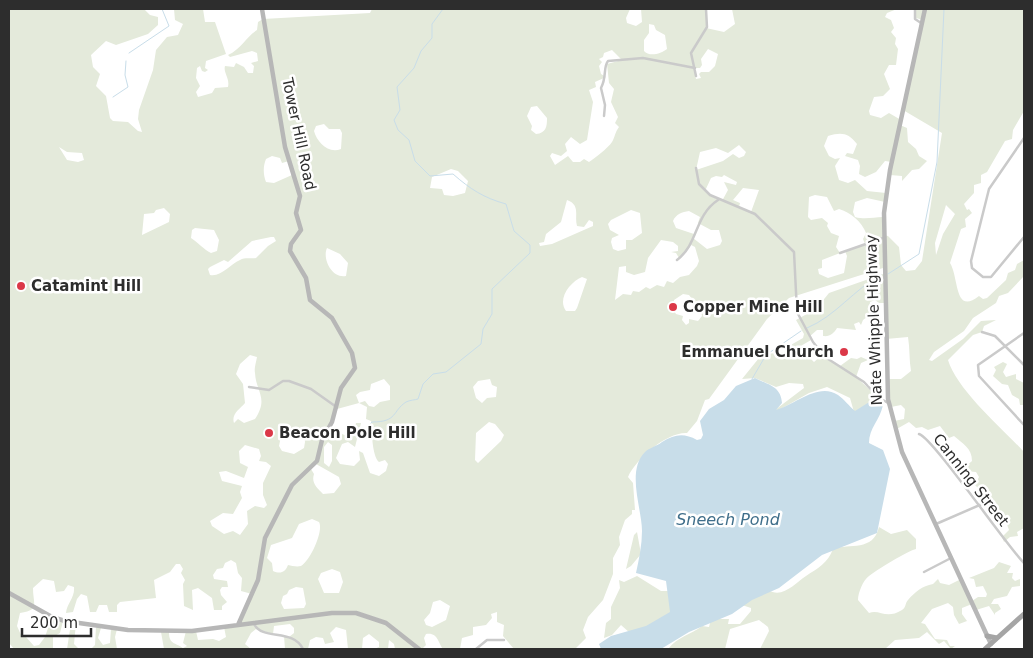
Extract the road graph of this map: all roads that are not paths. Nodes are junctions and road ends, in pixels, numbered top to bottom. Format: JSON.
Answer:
{"nodes":[{"id":1,"x":262,"y":9,"type":"edge"},
{"id":2,"x":706,"y":9,"type":"edge"},
{"id":3,"x":915,"y":9,"type":"edge"},
{"id":4,"x":924,"y":9,"type":"edge"},
{"id":5,"x":921,"y":23,"type":"junction"},
{"id":6,"x":695,"y":68,"type":"junction"},
{"id":7,"x":696,"y":76,"type":"dead end"},
{"id":8,"x":604,"y":116,"type":"dead end"},
{"id":9,"x":1024,"y":138,"type":"edge"},
{"id":10,"x":696,"y":168,"type":"dead end"},
{"id":11,"x":718,"y":200,"type":"junction"},
{"id":12,"x":1024,"y":237,"type":"edge"},
{"id":13,"x":883,"y":238,"type":"junction"},
{"id":14,"x":840,"y":253,"type":"dead end"},
{"id":15,"x":678,"y":260,"type":"dead end"},
{"id":16,"x":982,"y":332,"type":"dead end"},
{"id":17,"x":1024,"y":333,"type":"edge"},
{"id":18,"x":1005,"y":346,"type":"junction"},
{"id":19,"x":1024,"y":365,"type":"edge"},
{"id":20,"x":249,"y":387,"type":"dead end"},
{"id":21,"x":889,"y":403,"type":"junction"},
{"id":22,"x":335,"y":406,"type":"junction"},
{"id":23,"x":1024,"y":425,"type":"edge"},
{"id":24,"x":919,"y":434,"type":"dead end"},
{"id":25,"x":989,"y":501,"type":"dead end"},
{"id":26,"x":977,"y":506,"type":"junction"},
{"id":27,"x":936,"y":524,"type":"junction"},
{"id":28,"x":951,"y":558,"type":"junction"},
{"id":29,"x":1024,"y":563,"type":"edge"},
{"id":30,"x":924,"y":572,"type":"dead end"},
{"id":31,"x":9,"y":592,"type":"edge"},
{"id":32,"x":1024,"y":615,"type":"edge"},
{"id":33,"x":254,"y":624,"type":"junction"},
{"id":34,"x":238,"y":626,"type":"junction"},
{"id":35,"x":987,"y":636,"type":"junction"},
{"id":36,"x":998,"y":638,"type":"junction"},
{"id":37,"x":504,"y":640,"type":"dead end"},
{"id":38,"x":991,"y":644,"type":"junction"},
{"id":39,"x":303,"y":649,"type":"edge"},
{"id":40,"x":419,"y":649,"type":"edge"},
{"id":41,"x":476,"y":649,"type":"edge"},
{"id":42,"x":985,"y":649,"type":"edge"}],
"edges":[{"from":1,"to":22,"type":"street","name":"Tower Hill Road"},
{"from":2,"to":6,"type":"street"},
{"from":3,"to":5,"type":"street"},
{"from":4,"to":5,"type":"street","name":"Nate Whipple Highway"},
{"from":5,"to":13,"type":"street","name":"Nate Whipple Highway"},
{"from":6,"to":7,"type":"street"},
{"from":6,"to":8,"type":"street"},
{"from":9,"to":12,"type":"street"},
{"from":10,"to":11,"type":"street"},
{"from":11,"to":15,"type":"street"},
{"from":11,"to":21,"type":"street"},
{"from":13,"to":14,"type":"street"},
{"from":13,"to":21,"type":"street","name":"Nate Whipple Highway"},
{"from":16,"to":18,"type":"street"},
{"from":17,"to":18,"type":"street"},
{"from":18,"to":19,"type":"street"},
{"from":18,"to":23,"type":"street"},
{"from":20,"to":22,"type":"street"},
{"from":21,"to":27,"type":"street","name":"Nate Whipple Highway"},
{"from":22,"to":34,"type":"street","name":"Tower Hill Road"},
{"from":24,"to":26,"type":"street","name":"Canning Street"},
{"from":25,"to":26,"type":"street"},
{"from":26,"to":27,"type":"street"},
{"from":26,"to":29,"type":"street","name":"Canning Street"},
{"from":27,"to":28,"type":"street","name":"Nate Whipple Highway"},
{"from":28,"to":30,"type":"street"},
{"from":28,"to":35,"type":"street","name":"Nate Whipple Highway"},
{"from":31,"to":34,"type":"street"},
{"from":32,"to":36,"type":"main road"},
{"from":33,"to":34,"type":"street"},
{"from":33,"to":39,"type":"street"},
{"from":33,"to":40,"type":"street"},
{"from":35,"to":36,"type":"main road"},
{"from":35,"to":38,"type":"street","name":"Nate Whipple Highway"},
{"from":36,"to":38,"type":"main road"},
{"from":37,"to":41,"type":"street"},
{"from":38,"to":42,"type":"main road"}]}
